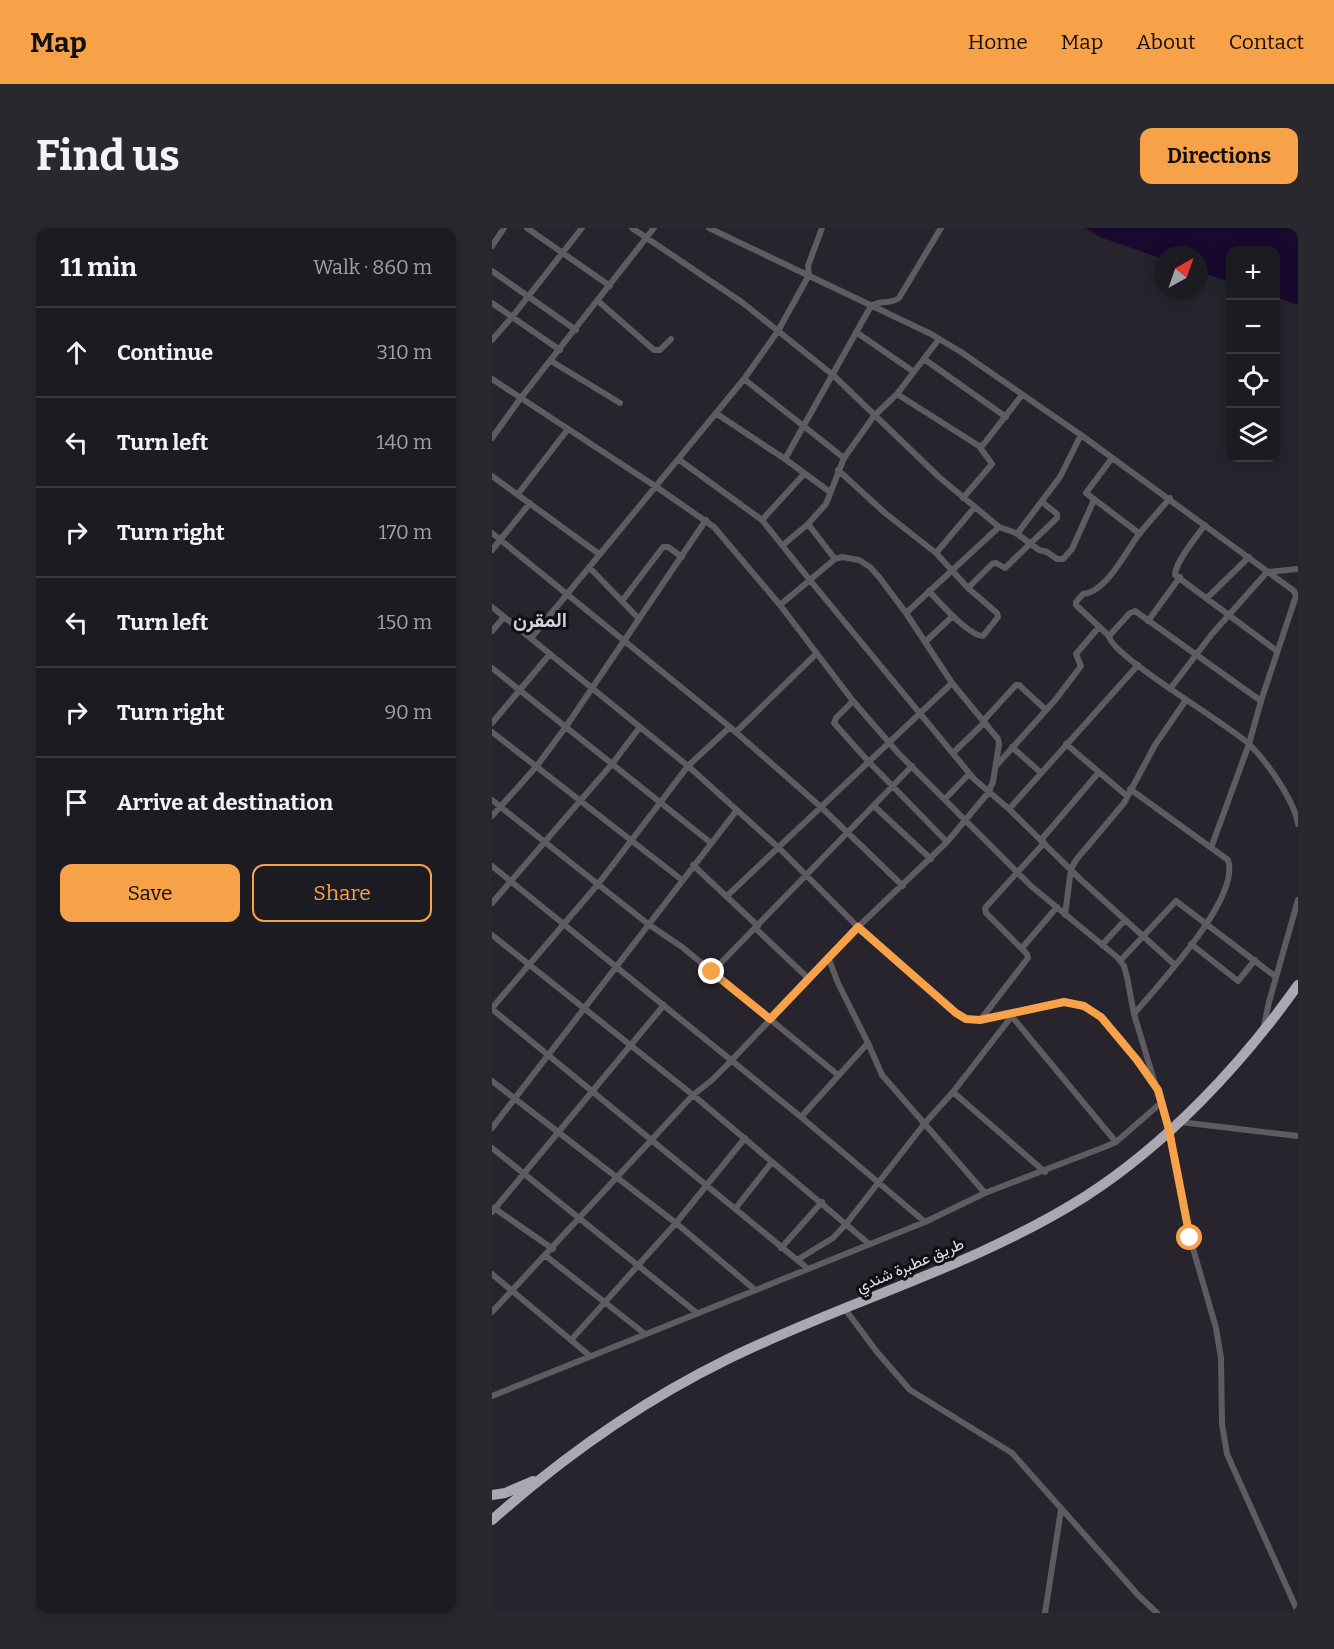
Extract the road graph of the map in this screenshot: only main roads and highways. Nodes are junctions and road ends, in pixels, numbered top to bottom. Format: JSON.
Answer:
{"nodes":[{"id":1,"x":1298,"y":985,"type":"edge"},
{"id":2,"x":546,"y":1475,"type":"junction"},
{"id":3,"x":492,"y":1495,"type":"edge"},
{"id":4,"x":494,"y":1515,"type":"edge"}],
"edges":[{"from":1,"to":2,"type":"highway","name":"طريق عطبرة شندي"},
{"from":2,"to":3,"type":"highway"},
{"from":2,"to":4,"type":"highway","name":"طريق عطبرة شندي"}]}
